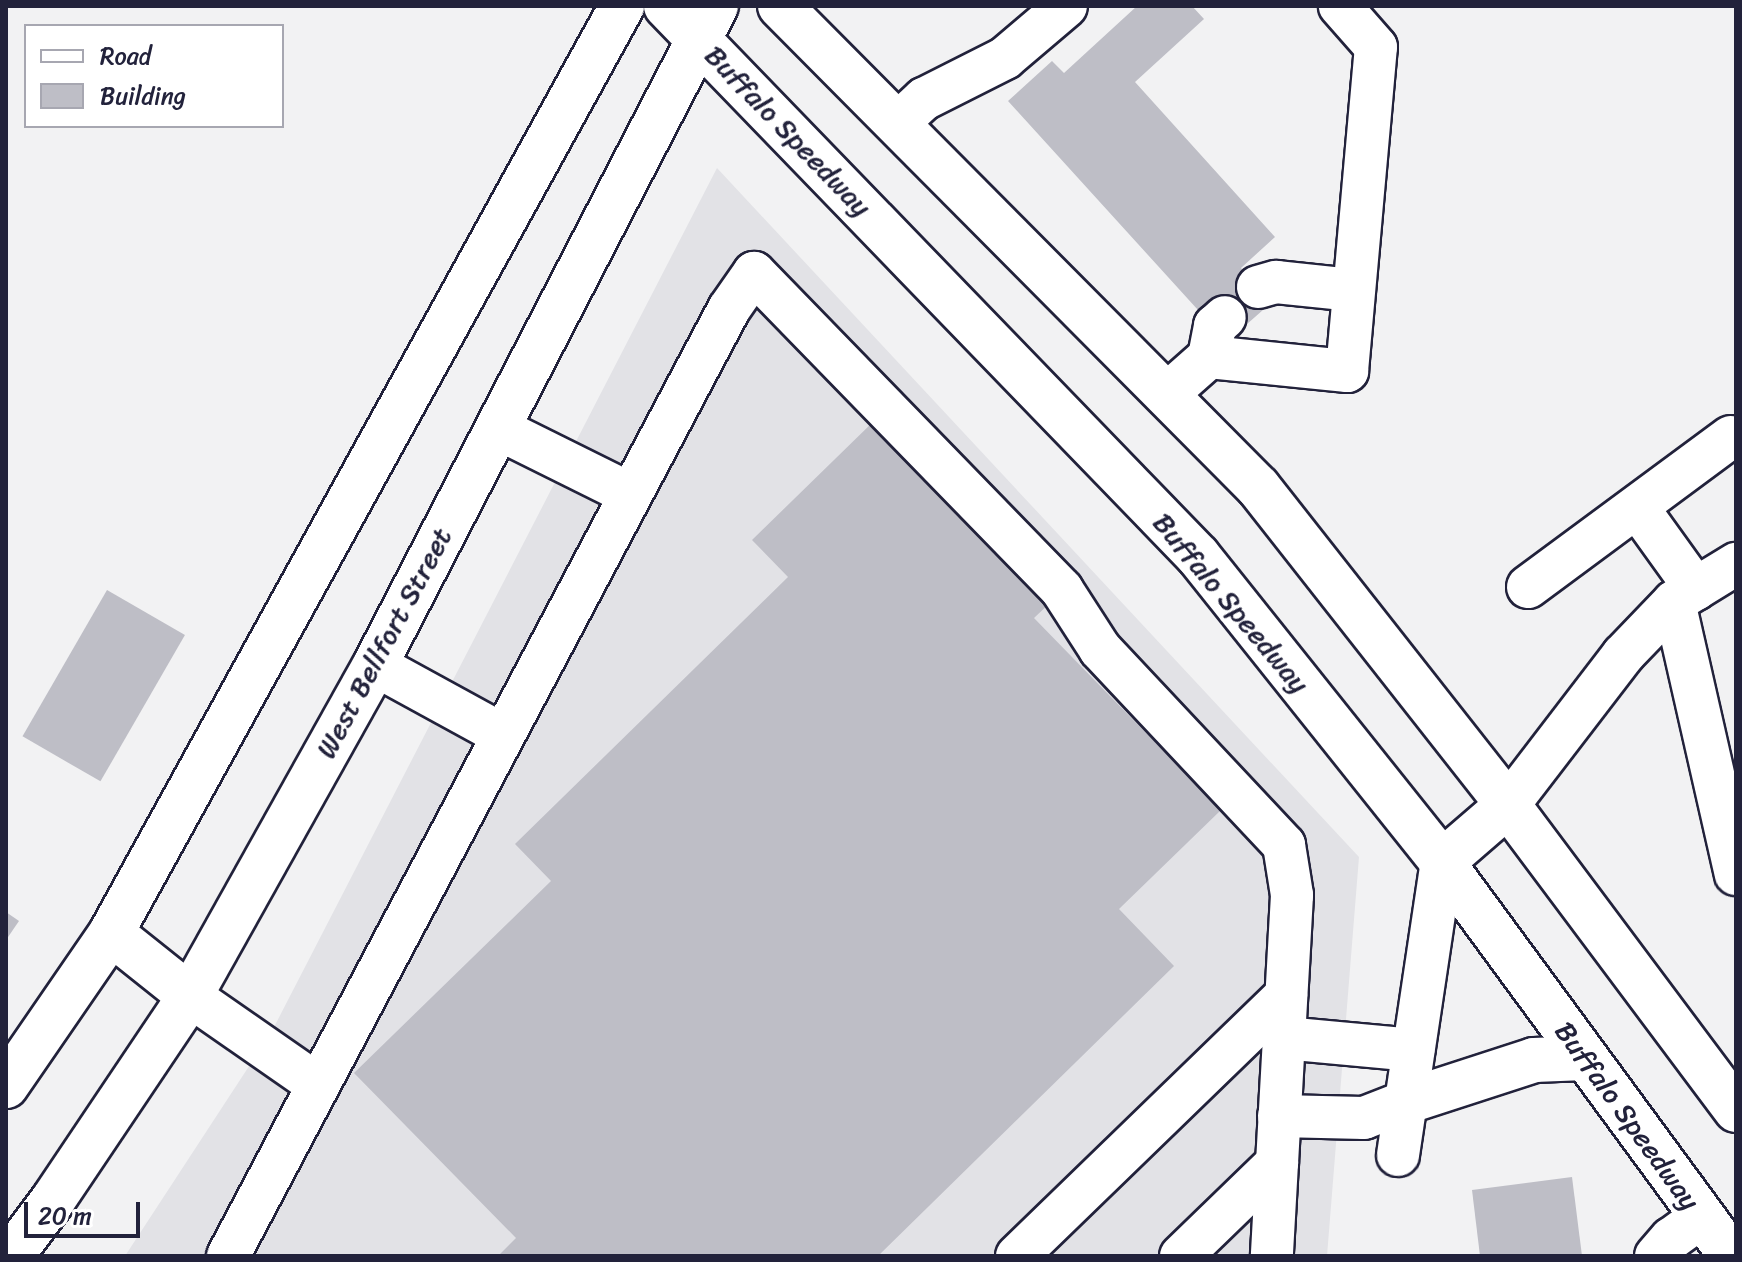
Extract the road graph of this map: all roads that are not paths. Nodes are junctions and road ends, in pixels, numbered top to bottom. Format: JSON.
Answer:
{"nodes":[{"id":1,"x":622,"y":6,"type":"edge"},
{"id":2,"x":666,"y":6,"type":"edge"},
{"id":3,"x":780,"y":6,"type":"edge"},
{"id":4,"x":1066,"y":6,"type":"edge"},
{"id":5,"x":1340,"y":6,"type":"edge"},
{"id":6,"x":707,"y":23,"type":"edge"},
{"id":7,"x":897,"y":124,"type":"junction"},
{"id":8,"x":1258,"y":287,"type":"dead end"},
{"id":9,"x":1354,"y":290,"type":"junction"},
{"id":10,"x":1225,"y":317,"type":"dead end"},
{"id":11,"x":1209,"y":357,"type":"junction"},
{"id":12,"x":1166,"y":395,"type":"junction"},
{"id":13,"x":497,"y":428,"type":"junction"},
{"id":14,"x":1731,"y":437,"type":"dead end"},
{"id":15,"x":630,"y":494,"type":"junction"},
{"id":16,"x":1637,"y":507,"type":"junction"},
{"id":17,"x":1736,"y":564,"type":"edge"},
{"id":18,"x":1528,"y":587,"type":"dead end"},
{"id":19,"x":1685,"y":596,"type":"junction"},
{"id":20,"x":375,"y":665,"type":"junction"},
{"id":21,"x":503,"y":735,"type":"junction"},
{"id":22,"x":1508,"y":805,"type":"junction"},
{"id":23,"x":1442,"y":862,"type":"junction"},
{"id":24,"x":1736,"y":874,"type":"edge"},
{"id":25,"x":111,"y":933,"type":"junction"},
{"id":26,"x":1286,"y":995,"type":"junction"},
{"id":27,"x":190,"y":996,"type":"junction"},
{"id":28,"x":1284,"y":1038,"type":"junction"},
{"id":29,"x":1413,"y":1050,"type":"junction"},
{"id":30,"x":1585,"y":1058,"type":"junction"},
{"id":31,"x":318,"y":1085,"type":"junction"},
{"id":32,"x":6,"y":1086,"type":"edge"},
{"id":33,"x":1405,"y":1102,"type":"junction"},
{"id":34,"x":1736,"y":1110,"type":"edge"},
{"id":35,"x":1279,"y":1116,"type":"junction"},
{"id":36,"x":1398,"y":1155,"type":"dead end"},
{"id":37,"x":1277,"y":1163,"type":"junction"},
{"id":38,"x":1701,"y":1217,"type":"junction"},
{"id":39,"x":11,"y":1256,"type":"edge"},
{"id":40,"x":228,"y":1256,"type":"edge"},
{"id":41,"x":1017,"y":1256,"type":"edge"},
{"id":42,"x":1181,"y":1256,"type":"edge"},
{"id":43,"x":1272,"y":1256,"type":"edge"},
{"id":44,"x":1656,"y":1256,"type":"edge"},
{"id":45,"x":1731,"y":1256,"type":"edge"}],
"edges":[{"from":1,"to":25,"type":"main road"},
{"from":2,"to":6,"type":"main road","name":"Buffalo Speedway"},
{"from":3,"to":7,"type":"main road"},
{"from":4,"to":7,"type":"street"},
{"from":5,"to":9,"type":"street"},
{"from":6,"to":13,"type":"main road","name":"West Bellfort Street"},
{"from":6,"to":23,"type":"main road","name":"Buffalo Speedway"},
{"from":7,"to":12,"type":"main road"},
{"from":8,"to":9,"type":"street"},
{"from":9,"to":11,"type":"street"},
{"from":10,"to":11,"type":"street"},
{"from":11,"to":12,"type":"street"},
{"from":12,"to":22,"type":"main road"},
{"from":13,"to":15,"type":"street"},
{"from":13,"to":20,"type":"main road","name":"West Bellfort Street"},
{"from":14,"to":16,"type":"street"},
{"from":15,"to":21,"type":"street"},
{"from":15,"to":26,"type":"street"},
{"from":16,"to":18,"type":"street"},
{"from":16,"to":19,"type":"street"},
{"from":17,"to":19,"type":"street"},
{"from":19,"to":22,"type":"street"},
{"from":19,"to":24,"type":"street"},
{"from":20,"to":21,"type":"street"},
{"from":20,"to":27,"type":"main road","name":"West Bellfort Street"},
{"from":21,"to":31,"type":"street"},
{"from":22,"to":23,"type":"main road"},
{"from":22,"to":34,"type":"main road"},
{"from":23,"to":29,"type":"street"},
{"from":23,"to":30,"type":"main road","name":"Buffalo Speedway"},
{"from":25,"to":27,"type":"main road"},
{"from":25,"to":32,"type":"main road"},
{"from":26,"to":28,"type":"street"},
{"from":26,"to":41,"type":"street"},
{"from":27,"to":31,"type":"street"},
{"from":27,"to":39,"type":"main road","name":"West Bellfort Street"},
{"from":28,"to":29,"type":"street"},
{"from":28,"to":35,"type":"street"},
{"from":29,"to":33,"type":"street"},
{"from":30,"to":33,"type":"main road"},
{"from":30,"to":38,"type":"main road","name":"Buffalo Speedway"},
{"from":31,"to":40,"type":"street"},
{"from":33,"to":35,"type":"street"},
{"from":33,"to":36,"type":"street"},
{"from":35,"to":37,"type":"street"},
{"from":37,"to":42,"type":"street"},
{"from":37,"to":43,"type":"street"},
{"from":38,"to":44,"type":"street"},
{"from":38,"to":45,"type":"main road","name":"Buffalo Speedway"}]}
